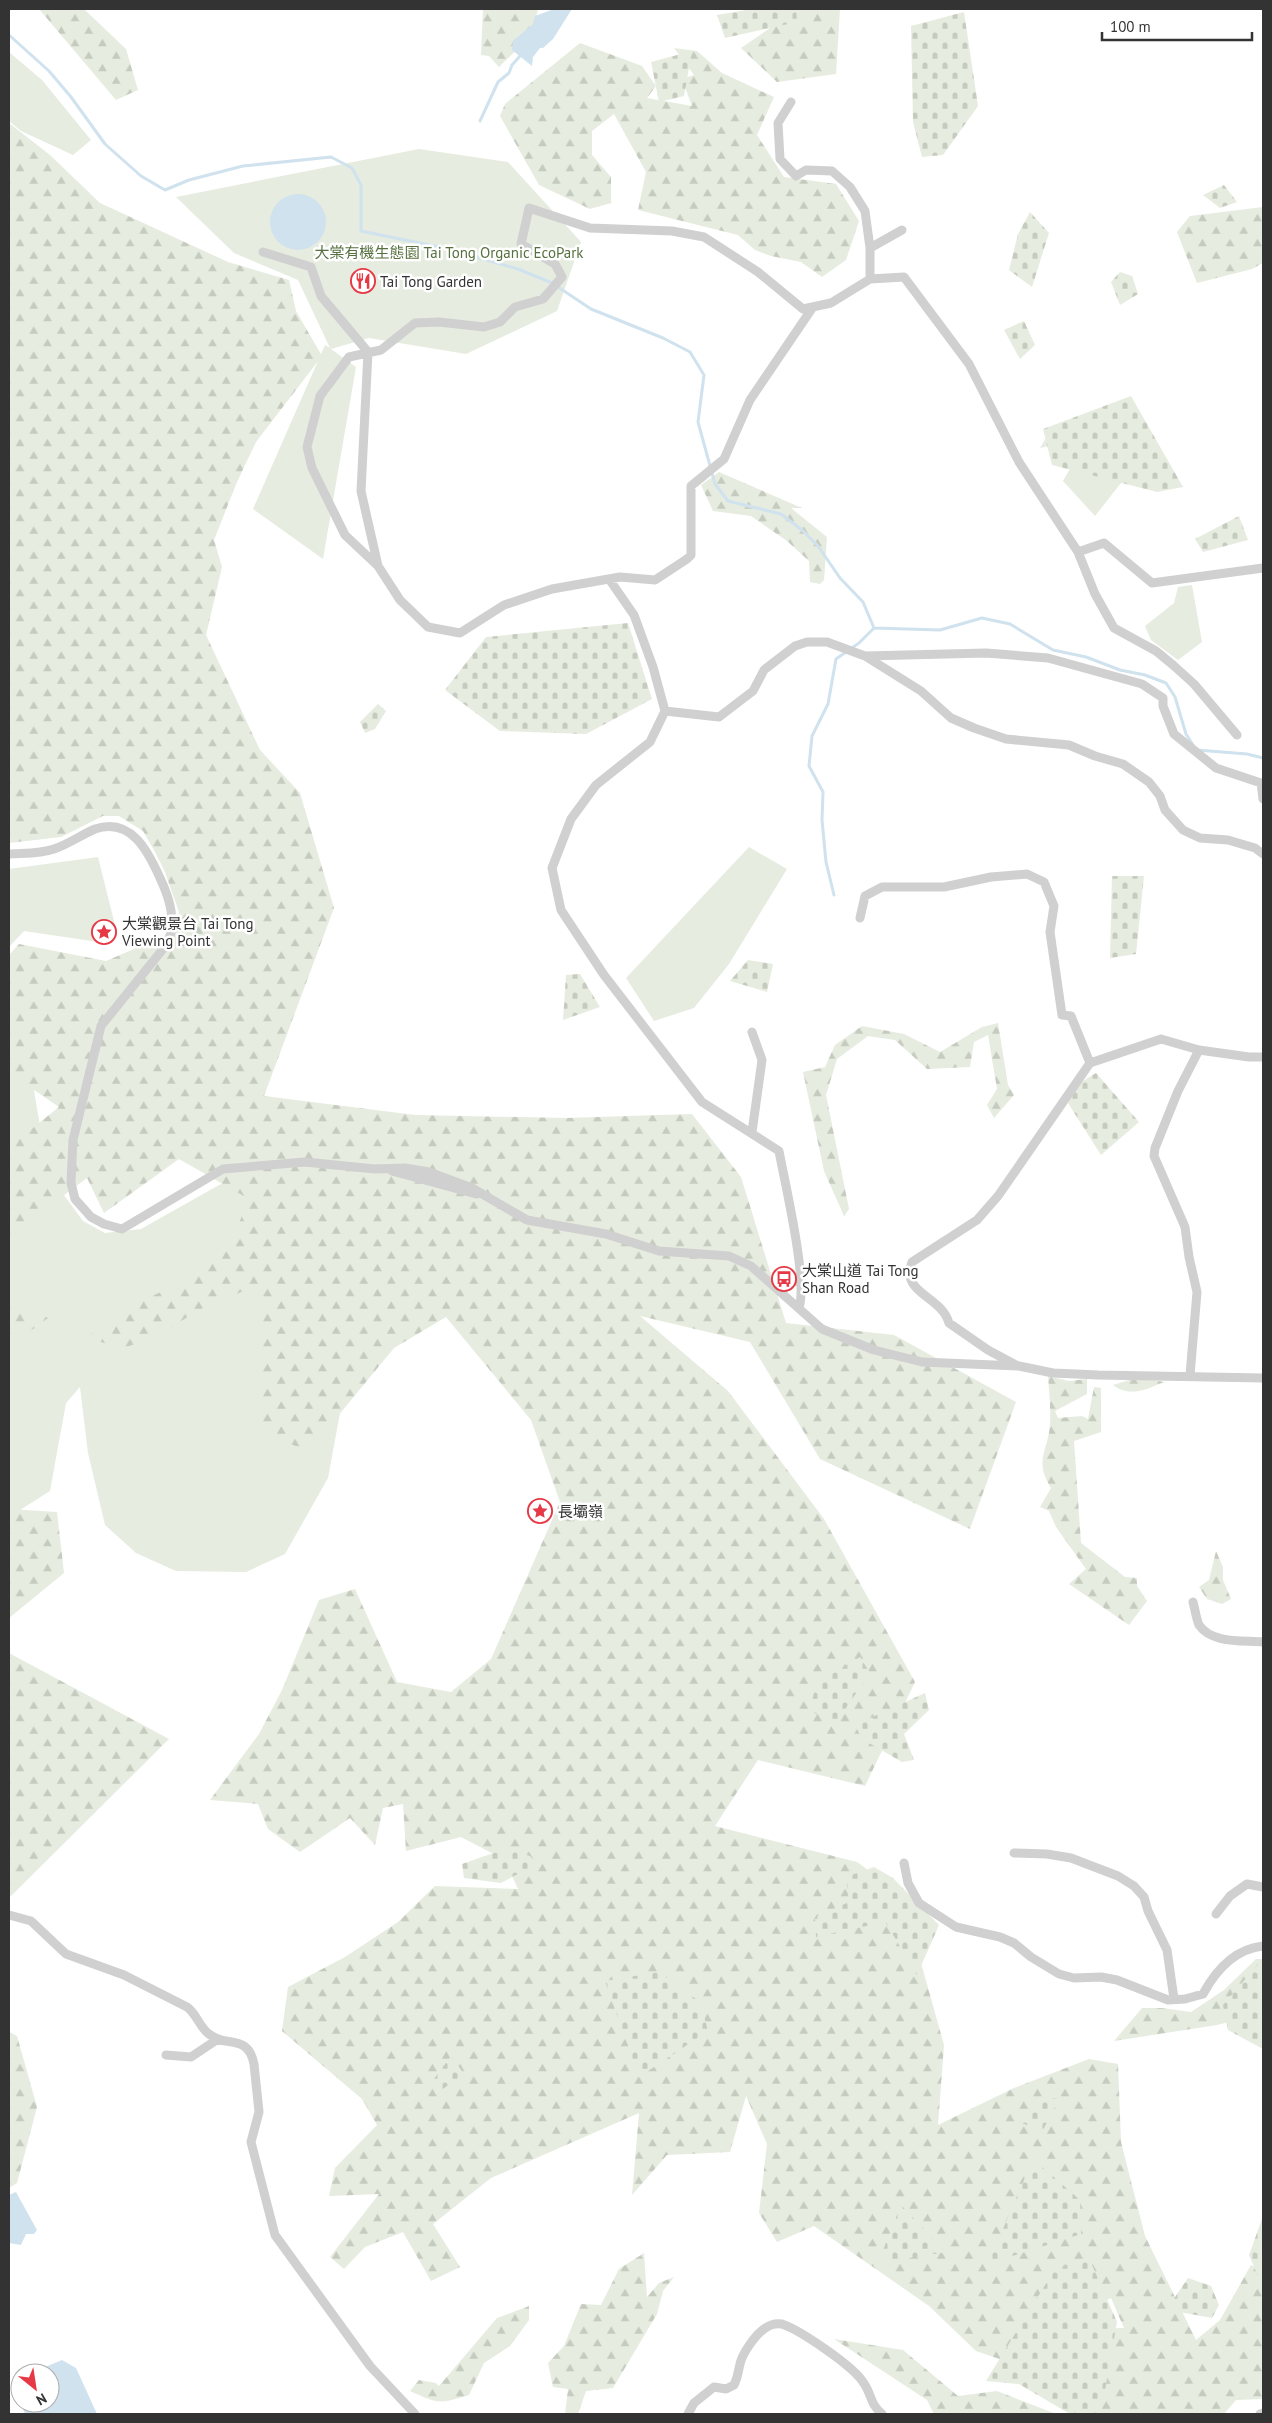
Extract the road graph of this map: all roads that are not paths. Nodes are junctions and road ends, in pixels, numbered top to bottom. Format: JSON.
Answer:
{"nodes":[{"id":1,"x":791,"y":102,"type":"dead end"},
{"id":2,"x":902,"y":230,"type":"dead end"},
{"id":3,"x":870,"y":248,"type":"junction"},
{"id":4,"x":263,"y":252,"type":"dead end"},
{"id":5,"x":870,"y":280,"type":"junction"},
{"id":6,"x":812,"y":307,"type":"junction"},
{"id":7,"x":368,"y":352,"type":"junction"},
{"id":8,"x":1078,"y":552,"type":"junction"},
{"id":9,"x":378,"y":566,"type":"junction"},
{"id":10,"x":1263,"y":568,"type":"edge"},
{"id":11,"x":608,"y":579,"type":"junction"},
{"id":12,"x":865,"y":656,"type":"junction"},
{"id":13,"x":665,"y":711,"type":"junction"},
{"id":14,"x":1237,"y":735,"type":"dead end"},
{"id":15,"x":1263,"y":799,"type":"edge"},
{"id":16,"x":9,"y":854,"type":"edge"},
{"id":17,"x":1263,"y":854,"type":"edge"},
{"id":18,"x":860,"y":918,"type":"dead end"},
{"id":19,"x":752,"y":1032,"type":"dead end"},
{"id":20,"x":1199,"y":1050,"type":"junction"},
{"id":21,"x":1263,"y":1057,"type":"edge"},
{"id":22,"x":1090,"y":1063,"type":"junction"},
{"id":23,"x":752,"y":1132,"type":"junction"},
{"id":24,"x":800,"y":1281,"type":"junction"},
{"id":25,"x":780,"y":1292,"type":"junction"},
{"id":26,"x":799,"y":1308,"type":"junction"},
{"id":27,"x":1019,"y":1366,"type":"junction"},
{"id":28,"x":1190,"y":1375,"type":"junction"},
{"id":29,"x":1263,"y":1378,"type":"edge"},
{"id":30,"x":1193,"y":1602,"type":"dead end"},
{"id":31,"x":1263,"y":1642,"type":"edge"},
{"id":32,"x":1014,"y":1853,"type":"dead end"},
{"id":33,"x":904,"y":1863,"type":"dead end"},
{"id":34,"x":1263,"y":1888,"type":"edge"},
{"id":35,"x":1216,"y":1914,"type":"dead end"},
{"id":36,"x":9,"y":1915,"type":"edge"},
{"id":37,"x":1263,"y":1946,"type":"edge"},
{"id":38,"x":1174,"y":2000,"type":"junction"},
{"id":39,"x":218,"y":2039,"type":"junction"},
{"id":40,"x":166,"y":2055,"type":"dead end"},
{"id":41,"x":414,"y":2414,"type":"edge"},
{"id":42,"x":688,"y":2414,"type":"edge"},
{"id":43,"x":882,"y":2414,"type":"edge"}],
"edges":[{"from":1,"to":3,"type":"street"},
{"from":2,"to":3,"type":"street"},
{"from":3,"to":5,"type":"street"},
{"from":4,"to":7,"type":"street"},
{"from":5,"to":6,"type":"street"},
{"from":5,"to":8,"type":"street"},
{"from":6,"to":7,"type":"street"},
{"from":6,"to":11,"type":"street"},
{"from":7,"to":9,"type":"street"},
{"from":7,"to":9,"type":"street"},
{"from":8,"to":10,"type":"street"},
{"from":8,"to":14,"type":"street"},
{"from":9,"to":11,"type":"street"},
{"from":11,"to":13,"type":"street"},
{"from":12,"to":13,"type":"street"},
{"from":12,"to":15,"type":"street"},
{"from":12,"to":17,"type":"street"},
{"from":13,"to":23,"type":"street"},
{"from":16,"to":25,"type":"street"},
{"from":18,"to":22,"type":"street"},
{"from":19,"to":23,"type":"street"},
{"from":20,"to":21,"type":"street"},
{"from":20,"to":22,"type":"street"},
{"from":20,"to":28,"type":"street"},
{"from":22,"to":27,"type":"street"},
{"from":23,"to":24,"type":"street"},
{"from":24,"to":25,"type":"street"},
{"from":24,"to":26,"type":"street"},
{"from":25,"to":26,"type":"street"},
{"from":26,"to":27,"type":"street"},
{"from":27,"to":28,"type":"street"},
{"from":28,"to":29,"type":"street"},
{"from":30,"to":31,"type":"street"},
{"from":32,"to":38,"type":"street"},
{"from":33,"to":38,"type":"street"},
{"from":34,"to":35,"type":"street"},
{"from":36,"to":39,"type":"street"},
{"from":37,"to":38,"type":"street"},
{"from":39,"to":40,"type":"street"},
{"from":39,"to":41,"type":"street"},
{"from":42,"to":43,"type":"street"}]}
